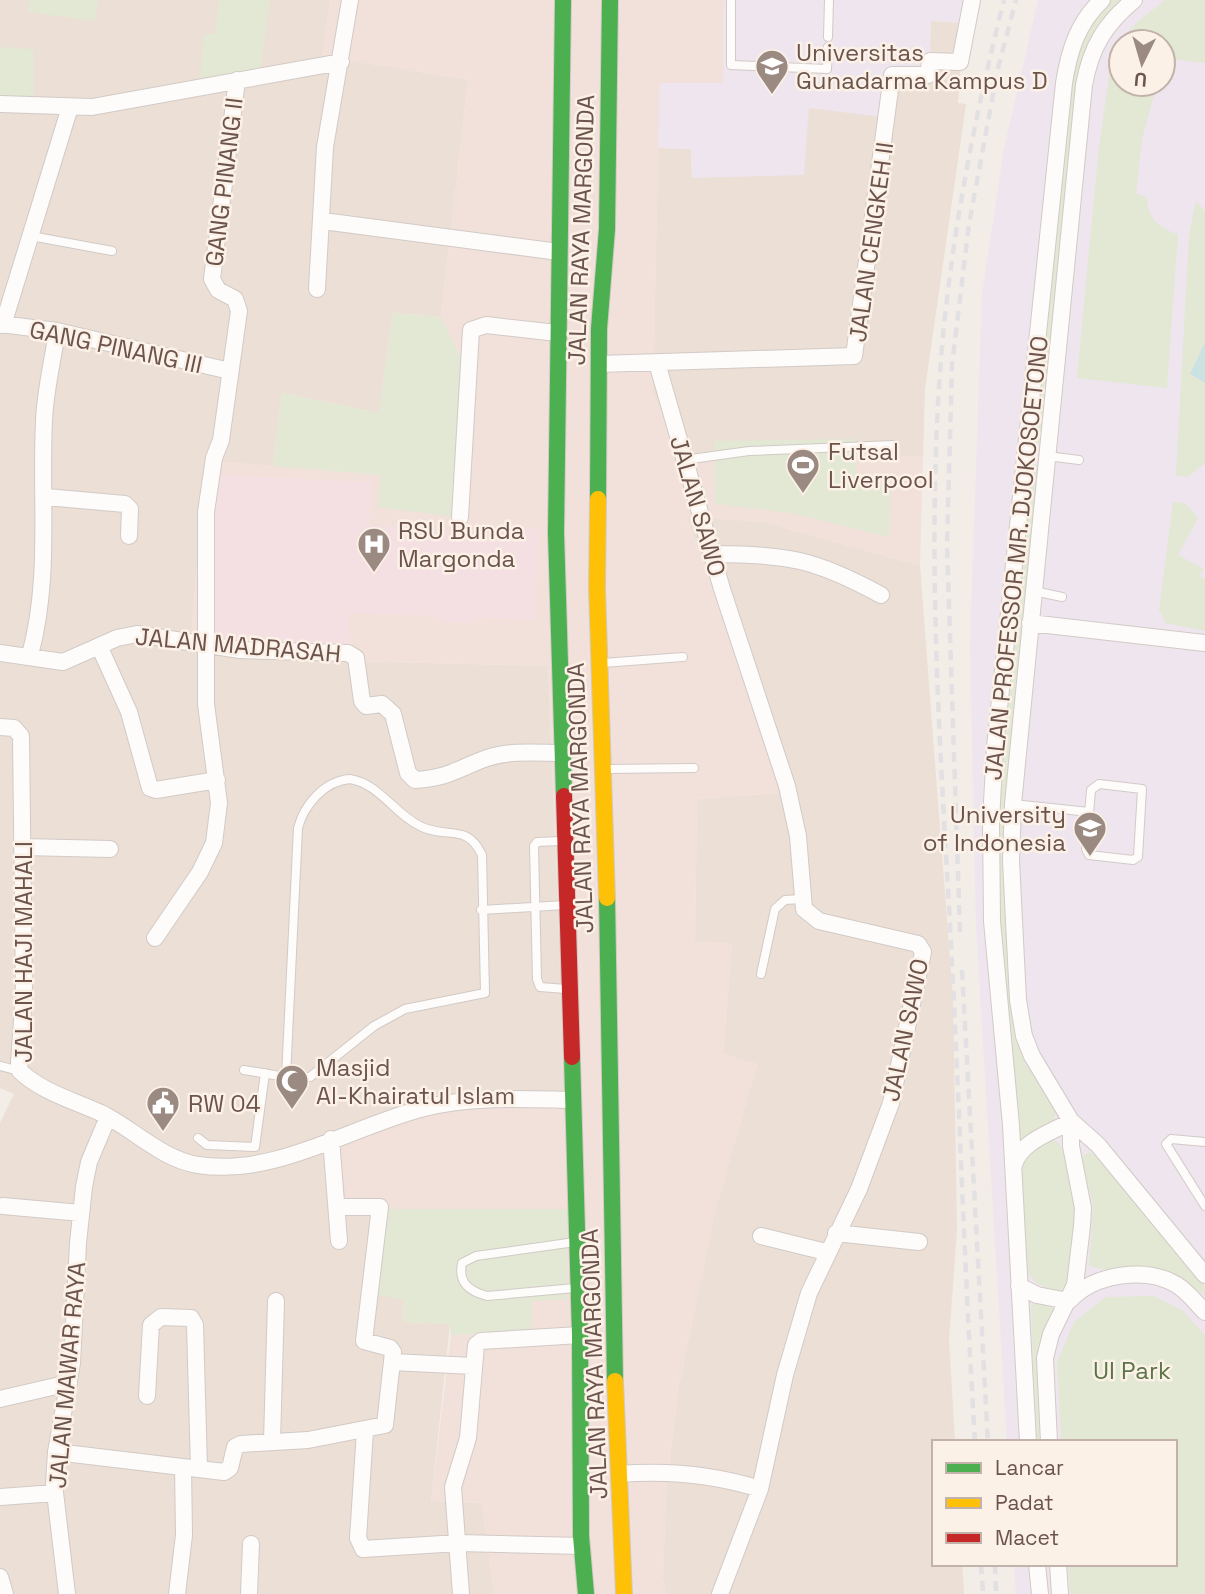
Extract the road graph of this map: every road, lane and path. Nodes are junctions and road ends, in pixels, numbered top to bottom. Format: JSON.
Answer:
{"nodes":[{"id":1,"x":350,"y":0,"type":"edge"},
{"id":2,"x":563,"y":0,"type":"edge"},
{"id":3,"x":610,"y":0,"type":"edge"},
{"id":4,"x":731,"y":0,"type":"edge"},
{"id":5,"x":830,"y":0,"type":"edge"},
{"id":6,"x":972,"y":0,"type":"edge"},
{"id":7,"x":1102,"y":0,"type":"edge"},
{"id":8,"x":1134,"y":0,"type":"edge"},
{"id":9,"x":341,"y":62,"type":"junction"},
{"id":10,"x":237,"y":79,"type":"junction"},
{"id":11,"x":0,"y":104,"type":"edge"},
{"id":12,"x":70,"y":107,"type":"junction"},
{"id":13,"x":323,"y":220,"type":"junction"},
{"id":14,"x":31,"y":236,"type":"junction"},
{"id":15,"x":112,"y":251,"type":"dead end"},
{"id":16,"x":559,"y":252,"type":"junction"},
{"id":17,"x":317,"y":289,"type":"dead end"},
{"id":18,"x":1,"y":325,"type":"edge"},
{"id":19,"x":57,"y":331,"type":"junction"},
{"id":20,"x":557,"y":333,"type":"junction"},
{"id":21,"x":657,"y":363,"type":"junction"},
{"id":22,"x":599,"y":364,"type":"junction"},
{"id":23,"x":230,"y":371,"type":"junction"},
{"id":24,"x":894,"y":445,"type":"dead end"},
{"id":25,"x":1027,"y":453,"type":"junction"},
{"id":26,"x":1047,"y":456,"type":"junction"},
{"id":27,"x":684,"y":460,"type":"junction"},
{"id":28,"x":1079,"y":460,"type":"dead end"},
{"id":29,"x":46,"y":497,"type":"junction"},
{"id":30,"x":460,"y":516,"type":"dead end"},
{"id":31,"x":129,"y":536,"type":"dead end"},
{"id":32,"x":712,"y":554,"type":"junction"},
{"id":33,"x":1034,"y":591,"type":"junction"},
{"id":34,"x":881,"y":595,"type":"dead end"},
{"id":35,"x":1062,"y":597,"type":"dead end"},
{"id":36,"x":1030,"y":622,"type":"junction"},
{"id":37,"x":1205,"y":643,"type":"edge"},
{"id":38,"x":206,"y":646,"type":"junction"},
{"id":39,"x":100,"y":648,"type":"junction"},
{"id":40,"x":0,"y":653,"type":"edge"},
{"id":41,"x":30,"y":655,"type":"junction"},
{"id":42,"x":683,"y":657,"type":"dead end"},
{"id":43,"x":599,"y":663,"type":"junction"},
{"id":44,"x":0,"y":727,"type":"edge"},
{"id":45,"x":563,"y":753,"type":"junction"},
{"id":46,"x":695,"y":768,"type":"dead end"},
{"id":47,"x":602,"y":769,"type":"junction"},
{"id":48,"x":217,"y":780,"type":"junction"},
{"id":49,"x":1013,"y":804,"type":"junction"},
{"id":50,"x":1089,"y":812,"type":"junction"},
{"id":51,"x":565,"y":841,"type":"junction"},
{"id":52,"x":23,"y":847,"type":"junction"},
{"id":53,"x":110,"y":849,"type":"dead end"},
{"id":54,"x":604,"y":894,"type":"junction"},
{"id":55,"x":802,"y":900,"type":"junction"},
{"id":56,"x":581,"y":906,"type":"junction"},
{"id":57,"x":534,"y":907,"type":"junction"},
{"id":58,"x":481,"y":910,"type":"junction"},
{"id":59,"x":606,"y":919,"type":"junction"},
{"id":60,"x":155,"y":939,"type":"dead end"},
{"id":61,"x":761,"y":974,"type":"dead end"},
{"id":62,"x":569,"y":989,"type":"junction"},
{"id":63,"x":0,"y":1066,"type":"edge"},
{"id":64,"x":244,"y":1070,"type":"dead end"},
{"id":65,"x":20,"y":1071,"type":"junction"},
{"id":66,"x":265,"y":1073,"type":"junction"},
{"id":67,"x":286,"y":1077,"type":"junction"},
{"id":68,"x":572,"y":1100,"type":"junction"},
{"id":69,"x":108,"y":1117,"type":"junction"},
{"id":70,"x":1071,"y":1121,"type":"junction"},
{"id":71,"x":198,"y":1138,"type":"dead end"},
{"id":72,"x":331,"y":1139,"type":"junction"},
{"id":73,"x":1205,"y":1142,"type":"edge"},
{"id":74,"x":1013,"y":1168,"type":"junction"},
{"id":75,"x":3,"y":1206,"type":"dead end"},
{"id":76,"x":1205,"y":1206,"type":"edge"},
{"id":77,"x":338,"y":1207,"type":"junction"},
{"id":78,"x":81,"y":1213,"type":"junction"},
{"id":79,"x":836,"y":1233,"type":"junction"},
{"id":80,"x":761,"y":1236,"type":"dead end"},
{"id":81,"x":339,"y":1241,"type":"dead end"},
{"id":82,"x":576,"y":1242,"type":"junction"},
{"id":83,"x":919,"y":1242,"type":"dead end"},
{"id":84,"x":826,"y":1252,"type":"junction"},
{"id":85,"x":1205,"y":1275,"type":"edge"},
{"id":86,"x":1019,"y":1286,"type":"junction"},
{"id":87,"x":578,"y":1288,"type":"junction"},
{"id":88,"x":276,"y":1301,"type":"dead end"},
{"id":89,"x":1068,"y":1301,"type":"junction"},
{"id":90,"x":1205,"y":1312,"type":"edge"},
{"id":91,"x":579,"y":1335,"type":"junction"},
{"id":92,"x":392,"y":1357,"type":"junction"},
{"id":93,"x":473,"y":1366,"type":"junction"},
{"id":94,"x":69,"y":1382,"type":"junction"},
{"id":95,"x":147,"y":1396,"type":"dead end"},
{"id":96,"x":0,"y":1399,"type":"edge"},
{"id":97,"x":365,"y":1431,"type":"junction"},
{"id":98,"x":1028,"y":1440,"type":"edge"},
{"id":99,"x":1049,"y":1440,"type":"edge"},
{"id":100,"x":272,"y":1441,"type":"junction"},
{"id":101,"x":57,"y":1452,"type":"junction"},
{"id":102,"x":191,"y":1468,"type":"junction"},
{"id":103,"x":619,"y":1474,"type":"junction"},
{"id":104,"x":760,"y":1489,"type":"junction"},
{"id":105,"x":55,"y":1493,"type":"junction"},
{"id":106,"x":0,"y":1497,"type":"edge"},
{"id":107,"x":459,"y":1543,"type":"junction"},
{"id":108,"x":251,"y":1544,"type":"dead end"},
{"id":109,"x":582,"y":1546,"type":"junction"},
{"id":110,"x":1037,"y":1566,"type":"edge"},
{"id":111,"x":1058,"y":1566,"type":"edge"},
{"id":112,"x":0,"y":1577,"type":"edge"},
{"id":113,"x":5,"y":1594,"type":"edge"},
{"id":114,"x":66,"y":1594,"type":"edge"},
{"id":115,"x":177,"y":1594,"type":"edge"},
{"id":116,"x":249,"y":1594,"type":"edge"},
{"id":117,"x":461,"y":1594,"type":"edge"},
{"id":118,"x":586,"y":1594,"type":"edge"},
{"id":119,"x":624,"y":1594,"type":"edge"},
{"id":120,"x":720,"y":1594,"type":"edge"},
{"id":121,"x":1040,"y":1594,"type":"edge"},
{"id":122,"x":1060,"y":1594,"type":"edge"}],
"edges":[{"from":1,"to":9,"type":"street"},
{"from":2,"to":16,"type":"main road","name":"JALAN RAYA MARGONDA"},
{"from":3,"to":22,"type":"main road","name":"JALAN RAYA MARGONDA"},
{"from":4,"to":5,"type":"lane"},
{"from":6,"to":21,"type":"street","name":"JALAN CENGKEH II"},
{"from":7,"to":25,"type":"street","name":"JALAN PROFESSOR MR. DJOKOSOETONO"},
{"from":8,"to":26,"type":"street","name":"JALAN PROFESSOR MR. DJOKOSOETONO"},
{"from":9,"to":10,"type":"street"},
{"from":9,"to":13,"type":"street"},
{"from":10,"to":12,"type":"street","name":"GANG PINANG II"},
{"from":10,"to":23,"type":"street","name":"GANG PINANG II"},
{"from":11,"to":12,"type":"street","name":"GANG PINANG II"},
{"from":12,"to":14,"type":"street","name":"GANG PINANG III"},
{"from":13,"to":16,"type":"street"},
{"from":13,"to":17,"type":"street"},
{"from":14,"to":15,"type":"lane"},
{"from":14,"to":18,"type":"street","name":"GANG PINANG III"},
{"from":16,"to":20,"type":"main road","name":"JALAN RAYA MARGONDA"},
{"from":18,"to":19,"type":"street","name":"GANG PINANG III"},
{"from":19,"to":23,"type":"street","name":"GANG PINANG III"},
{"from":19,"to":29,"type":"street"},
{"from":20,"to":30,"type":"street"},
{"from":20,"to":45,"type":"main road","name":"JALAN RAYA MARGONDA"},
{"from":21,"to":22,"type":"street"},
{"from":21,"to":27,"type":"street","name":"JALAN SAWO"},
{"from":22,"to":43,"type":"main road","name":"JALAN RAYA MARGONDA"},
{"from":23,"to":38,"type":"street","name":"GANG PINANG II"},
{"from":24,"to":27,"type":"lane"},
{"from":25,"to":26,"type":"street"},
{"from":25,"to":74,"type":"street","name":"JALAN PROFESSOR MR. DJOKOSOETONO"},
{"from":26,"to":28,"type":"lane"},
{"from":26,"to":33,"type":"street","name":"JALAN PROFESSOR MR. DJOKOSOETONO"},
{"from":27,"to":32,"type":"street","name":"JALAN SAWO"},
{"from":29,"to":31,"type":"street"},
{"from":29,"to":41,"type":"street"},
{"from":32,"to":34,"type":"street"},
{"from":32,"to":55,"type":"street","name":"JALAN SAWO"},
{"from":33,"to":35,"type":"lane"},
{"from":33,"to":36,"type":"street","name":"JALAN PROFESSOR MR. DJOKOSOETONO"},
{"from":36,"to":37,"type":"street"},
{"from":36,"to":49,"type":"street","name":"JALAN PROFESSOR MR. DJOKOSOETONO"},
{"from":38,"to":39,"type":"street","name":"JALAN MADRASAH"},
{"from":38,"to":45,"type":"street","name":"JALAN MADRASAH"},
{"from":38,"to":48,"type":"street","name":"GANG PINANG II"},
{"from":39,"to":41,"type":"street","name":"JALAN MADRASAH"},
{"from":39,"to":48,"type":"street"},
{"from":40,"to":41,"type":"street","name":"JALAN MADRASAH"},
{"from":42,"to":43,"type":"lane"},
{"from":43,"to":47,"type":"main road","name":"JALAN RAYA MARGONDA"},
{"from":44,"to":52,"type":"street","name":"JALAN HAJI MAHALI"},
{"from":45,"to":51,"type":"main road","name":"JALAN RAYA MARGONDA"},
{"from":46,"to":47,"type":"lane"},
{"from":47,"to":54,"type":"main road","name":"JALAN RAYA MARGONDA"},
{"from":48,"to":60,"type":"street","name":"GANG PINANG II"},
{"from":49,"to":50,"type":"lane"},
{"from":49,"to":70,"type":"street","name":"JALAN PROFESSOR MR. DJOKOSOETONO"},
{"from":50,"to":50,"type":"lane"},
{"from":51,"to":56,"type":"main road","name":"JALAN RAYA MARGONDA"},
{"from":51,"to":57,"type":"lane"},
{"from":52,"to":53,"type":"street"},
{"from":52,"to":65,"type":"street","name":"JALAN HAJI MAHALI"},
{"from":54,"to":56,"type":"main road"},
{"from":54,"to":59,"type":"main road","name":"JALAN RAYA MARGONDA"},
{"from":55,"to":61,"type":"lane"},
{"from":55,"to":79,"type":"street","name":"JALAN SAWO"},
{"from":56,"to":57,"type":"lane"},
{"from":56,"to":59,"type":"main road"},
{"from":56,"to":62,"type":"main road","name":"JALAN RAYA MARGONDA"},
{"from":57,"to":58,"type":"lane"},
{"from":57,"to":62,"type":"lane"},
{"from":58,"to":67,"type":"lane"},
{"from":58,"to":67,"type":"lane"},
{"from":59,"to":103,"type":"main road","name":"JALAN RAYA MARGONDA"},
{"from":62,"to":68,"type":"main road","name":"JALAN RAYA MARGONDA"},
{"from":63,"to":65,"type":"lane"},
{"from":64,"to":66,"type":"lane"},
{"from":65,"to":69,"type":"street","name":"JALAN HAJI MAHALI"},
{"from":66,"to":67,"type":"lane"},
{"from":66,"to":71,"type":"lane"},
{"from":68,"to":72,"type":"street","name":"JALAN HAJI MAHALI"},
{"from":68,"to":82,"type":"main road","name":"JALAN RAYA MARGONDA"},
{"from":69,"to":72,"type":"street","name":"JALAN HAJI MAHALI"},
{"from":69,"to":78,"type":"street","name":"JALAN MAWAR RAYA"},
{"from":70,"to":74,"type":"street"},
{"from":70,"to":85,"type":"street","name":"JALAN PROFESSOR MR. DJOKOSOETONO"},
{"from":70,"to":89,"type":"street"},
{"from":72,"to":77,"type":"street"},
{"from":73,"to":76,"type":"lane"},
{"from":74,"to":86,"type":"street","name":"JALAN PROFESSOR MR. DJOKOSOETONO"},
{"from":75,"to":78,"type":"street"},
{"from":77,"to":81,"type":"street"},
{"from":77,"to":92,"type":"street"},
{"from":78,"to":94,"type":"street","name":"JALAN MAWAR RAYA"},
{"from":79,"to":83,"type":"street"},
{"from":79,"to":84,"type":"street","name":"JALAN SAWO"},
{"from":80,"to":84,"type":"street"},
{"from":82,"to":87,"type":"main road","name":"JALAN RAYA MARGONDA"},
{"from":82,"to":87,"type":"lane"},
{"from":84,"to":104,"type":"street","name":"JALAN SAWO"},
{"from":86,"to":89,"type":"street"},
{"from":86,"to":98,"type":"street","name":"JALAN PROFESSOR MR. DJOKOSOETONO"},
{"from":87,"to":91,"type":"main road","name":"JALAN RAYA MARGONDA"},
{"from":88,"to":100,"type":"street"},
{"from":89,"to":90,"type":"street"},
{"from":89,"to":99,"type":"street"},
{"from":91,"to":93,"type":"street"},
{"from":91,"to":109,"type":"main road","name":"JALAN RAYA MARGONDA"},
{"from":92,"to":93,"type":"street"},
{"from":92,"to":97,"type":"street"},
{"from":93,"to":107,"type":"street"},
{"from":94,"to":96,"type":"street"},
{"from":94,"to":101,"type":"street","name":"JALAN MAWAR RAYA"},
{"from":95,"to":102,"type":"street"},
{"from":97,"to":100,"type":"street"},
{"from":97,"to":107,"type":"street"},
{"from":100,"to":102,"type":"street"},
{"from":101,"to":102,"type":"street"},
{"from":101,"to":105,"type":"street","name":"JALAN MAWAR RAYA"},
{"from":102,"to":115,"type":"street"},
{"from":103,"to":104,"type":"street"},
{"from":103,"to":119,"type":"main road","name":"JALAN RAYA MARGONDA"},
{"from":104,"to":120,"type":"street","name":"JALAN SAWO"},
{"from":105,"to":106,"type":"street"},
{"from":105,"to":114,"type":"street","name":"JALAN MAWAR RAYA"},
{"from":107,"to":109,"type":"street"},
{"from":107,"to":117,"type":"street"},
{"from":108,"to":116,"type":"street"},
{"from":109,"to":118,"type":"main road","name":"JALAN RAYA MARGONDA"},
{"from":110,"to":121,"type":"street"},
{"from":111,"to":122,"type":"street"},
{"from":112,"to":113,"type":"street"}]}
